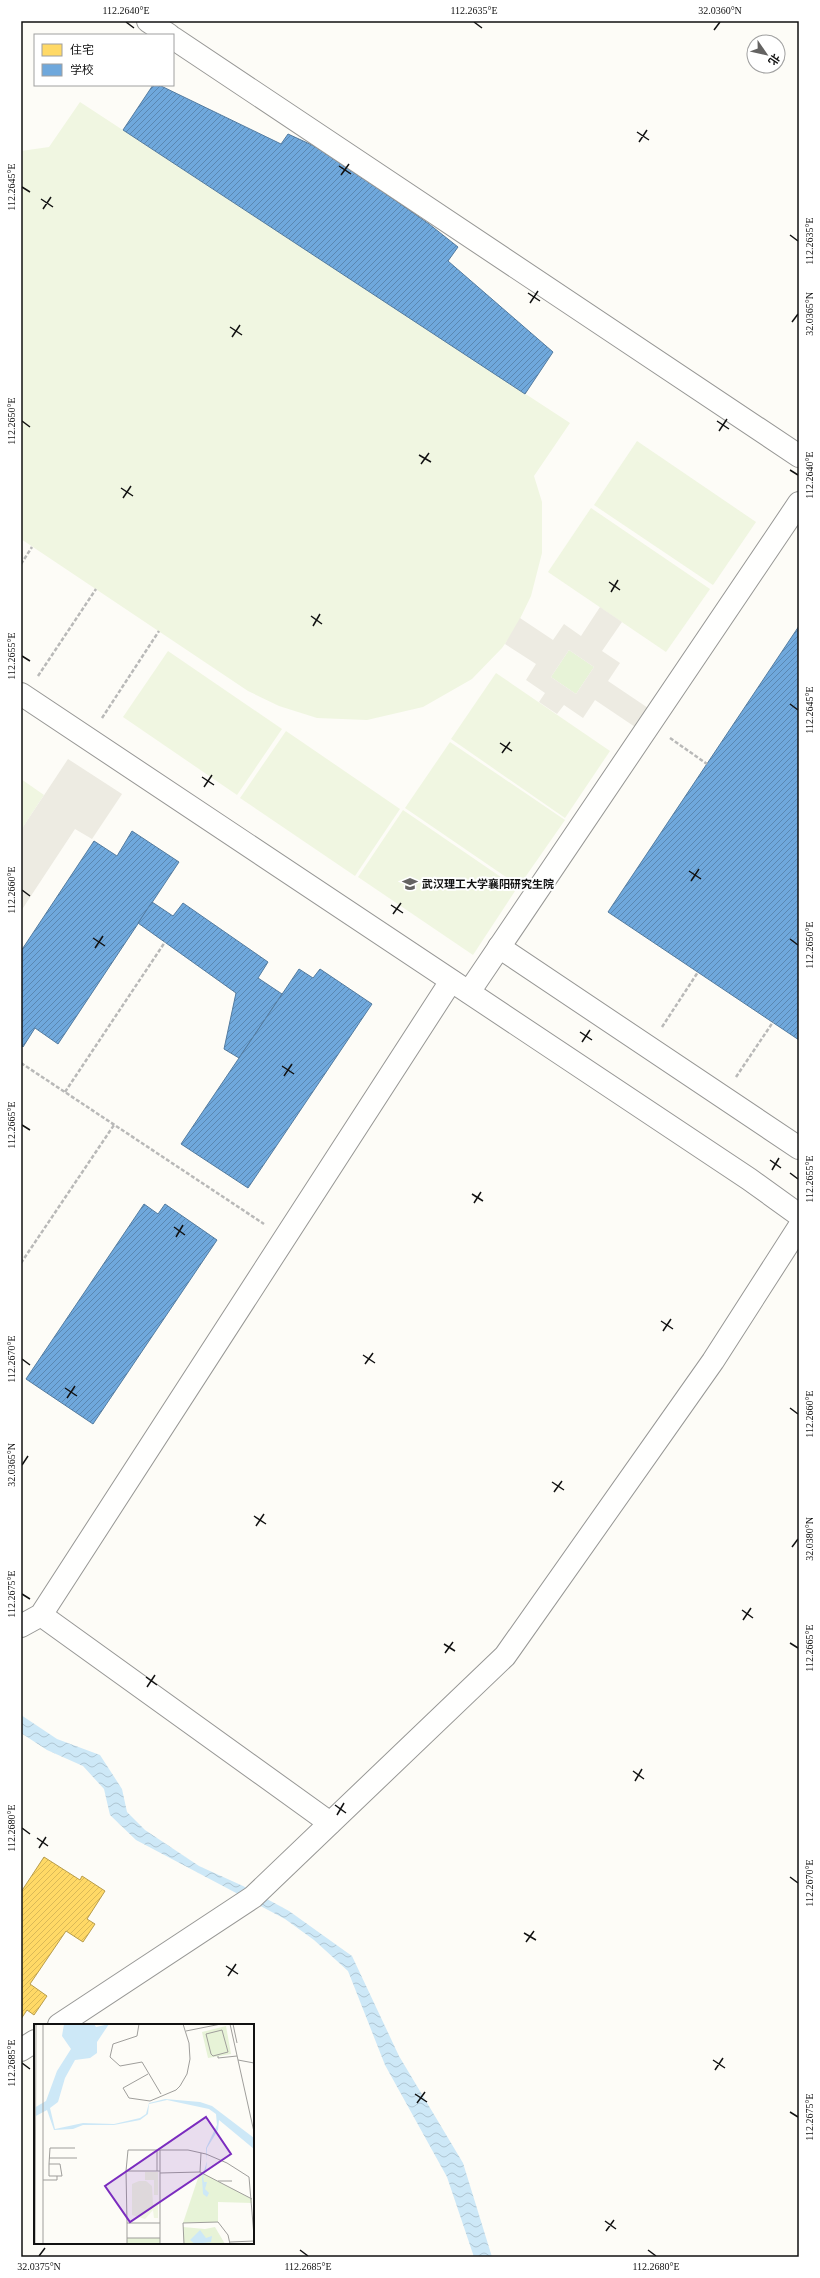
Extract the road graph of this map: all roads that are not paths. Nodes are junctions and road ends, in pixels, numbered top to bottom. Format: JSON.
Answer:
{"nodes":[{"id":1,"x":148,"y":21,"type":"edge"},
{"id":2,"x":168,"y":34,"type":"edge"},
{"id":3,"x":174,"y":39,"type":"edge"},
{"id":4,"x":799,"y":456,"type":"edge"},
{"id":5,"x":799,"y":503,"type":"edge"},
{"id":6,"x":23,"y":696,"type":"edge"},
{"id":7,"x":499,"y":948,"type":"junction"},
{"id":8,"x":451,"y":981,"type":"junction"},
{"id":9,"x":469,"y":992,"type":"junction"},
{"id":10,"x":799,"y":1148,"type":"edge"},
{"id":11,"x":799,"y":1215,"type":"edge"},
{"id":12,"x":799,"y":1227,"type":"edge"},
{"id":13,"x":41,"y":1615,"type":"junction"},
{"id":14,"x":21,"y":1626,"type":"edge"},
{"id":15,"x":330,"y":1823,"type":"junction"},
{"id":16,"x":61,"y":2024,"type":"edge"},
{"id":17,"x":34,"y":2042,"type":"edge"},
{"id":18,"x":21,"y":2050,"type":"edge"}],
"edges":[{"from":1,"to":2,"type":"street"},
{"from":3,"to":4,"type":"street"},
{"from":5,"to":7,"type":"street"},
{"from":6,"to":8,"type":"street"},
{"from":7,"to":9,"type":"street"},
{"from":7,"to":10,"type":"street"},
{"from":8,"to":9,"type":"street"},
{"from":8,"to":13,"type":"street"},
{"from":9,"to":11,"type":"street"},
{"from":12,"to":15,"type":"street"},
{"from":13,"to":14,"type":"street"},
{"from":13,"to":15,"type":"street"},
{"from":15,"to":16,"type":"street"},
{"from":17,"to":18,"type":"street"}]}
